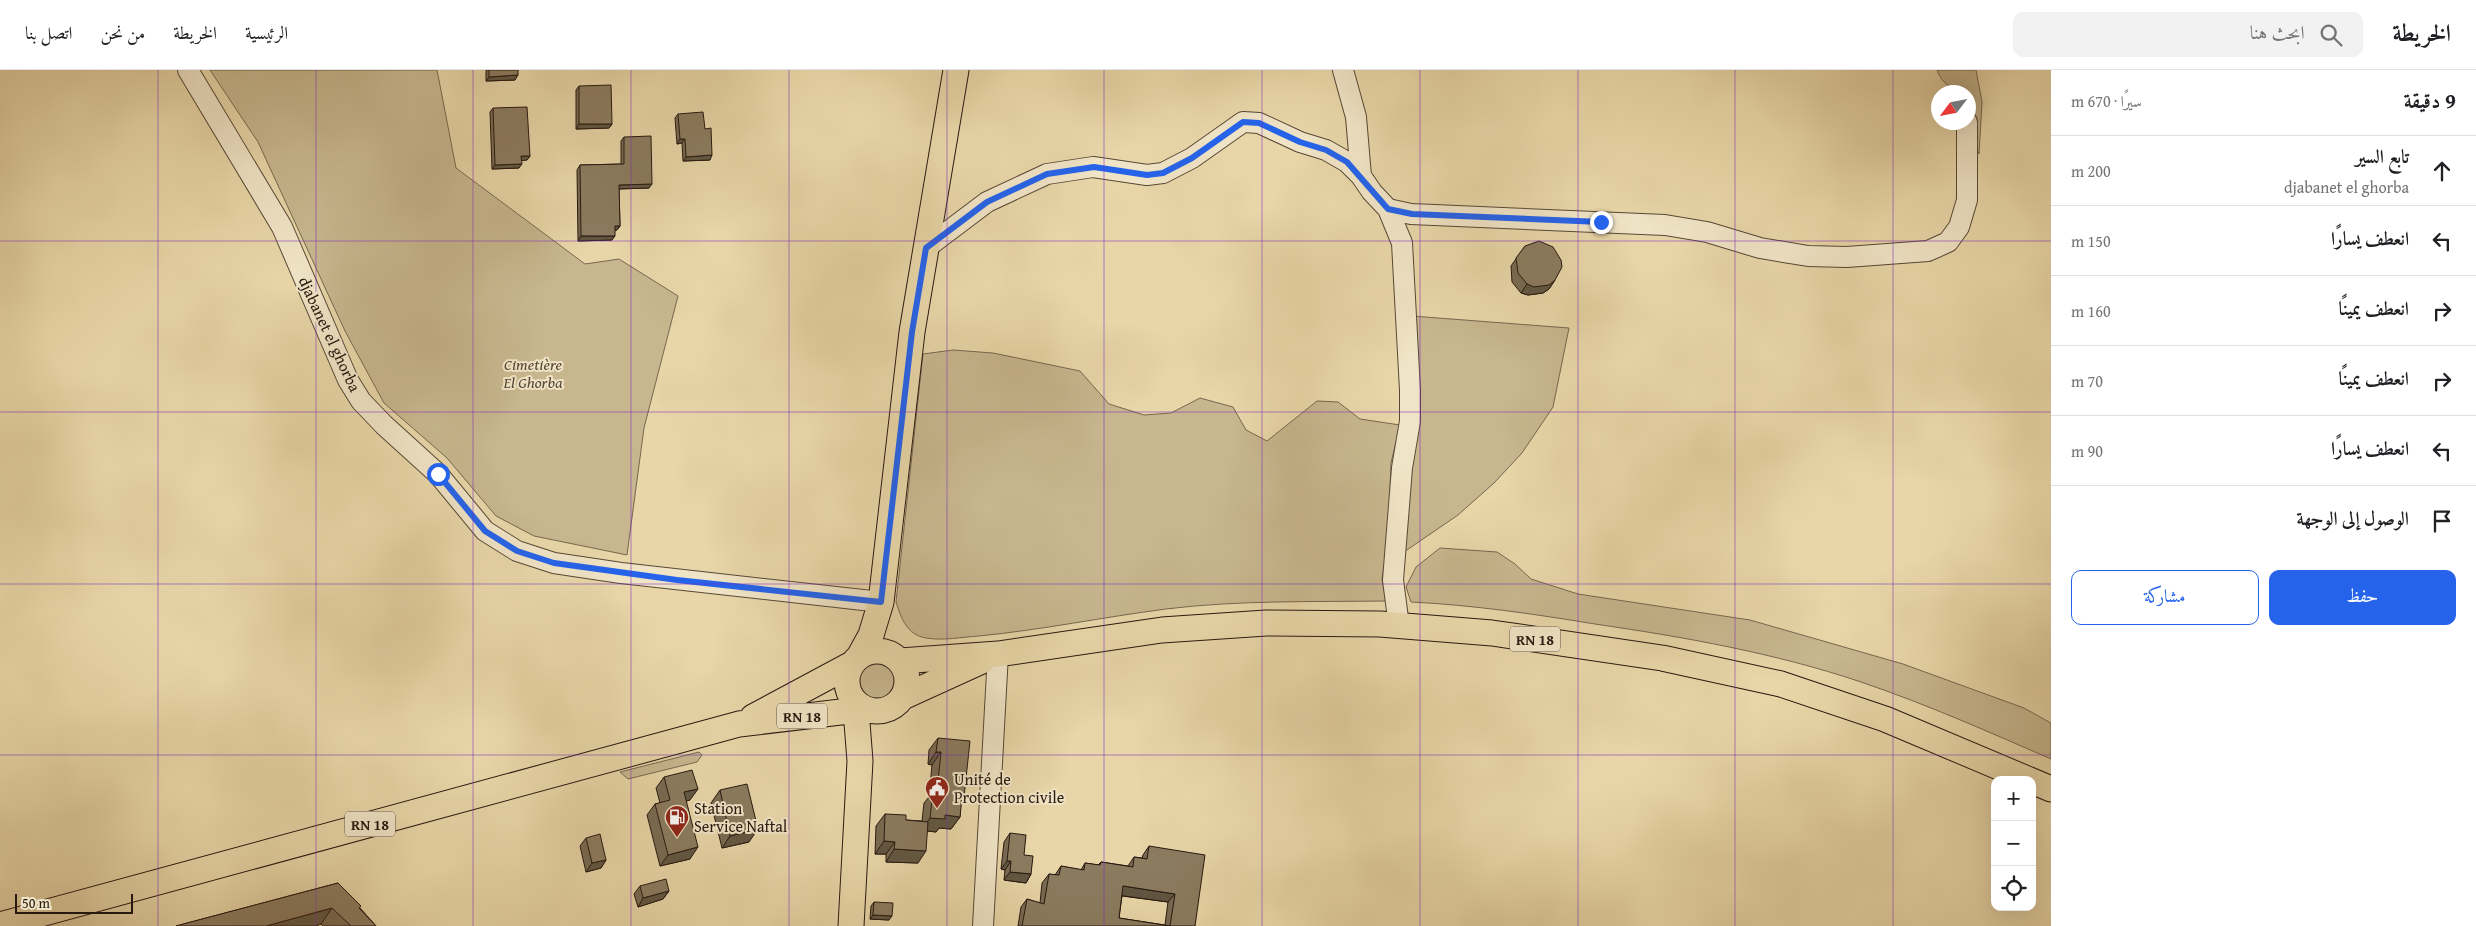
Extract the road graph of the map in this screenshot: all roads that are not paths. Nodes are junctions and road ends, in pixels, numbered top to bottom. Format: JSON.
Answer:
{"nodes":[{"id":1,"x":188,"y":70,"type":"edge"},
{"id":2,"x":956,"y":70,"type":"edge"},
{"id":3,"x":1344,"y":70,"type":"edge"},
{"id":4,"x":1967,"y":130,"type":"edge"},
{"id":5,"x":1361,"y":176,"type":"junction"},
{"id":6,"x":1388,"y":209,"type":"junction"},
{"id":7,"x":926,"y":248,"type":"junction"},
{"id":8,"x":881,"y":602,"type":"junction"},
{"id":9,"x":1399,"y":626,"type":"junction"},
{"id":10,"x":998,"y":654,"type":"junction"},
{"id":11,"x":896,"y":658,"type":"junction"},
{"id":12,"x":855,"y":660,"type":"junction"},
{"id":13,"x":866,"y":710,"type":"junction"},
{"id":14,"x":739,"y":724,"type":"junction"},
{"id":15,"x":860,"y":761,"type":"junction"},
{"id":16,"x":2051,"y":789,"type":"edge"},
{"id":17,"x":0,"y":925,"type":"edge"},
{"id":18,"x":852,"y":926,"type":"edge"},
{"id":19,"x":983,"y":926,"type":"edge"}],
"edges":[{"from":1,"to":8,"type":"street","name":"djabanet el ghorba"},
{"from":2,"to":7,"type":"main road"},
{"from":3,"to":5,"type":"street"},
{"from":4,"to":6,"type":"street"},
{"from":5,"to":6,"type":"street"},
{"from":5,"to":7,"type":"street"},
{"from":6,"to":9,"type":"street"},
{"from":7,"to":8,"type":"main road"},
{"from":8,"to":11,"type":"main road"},
{"from":8,"to":12,"type":"main road"},
{"from":9,"to":10,"type":"main road","number":"RN 18"},
{"from":9,"to":16,"type":"main road","number":"RN 18"},
{"from":10,"to":11,"type":"main road","number":"RN 18"},
{"from":10,"to":13,"type":"main road","number":"RN 18"},
{"from":10,"to":19,"type":"street"},
{"from":11,"to":12,"type":"main road"},
{"from":11,"to":13,"type":"main road"},
{"from":12,"to":13,"type":"main road"},
{"from":12,"to":14,"type":"main road","number":"RN 18"},
{"from":13,"to":14,"type":"main road","number":"RN 18"},
{"from":13,"to":15,"type":"main road"},
{"from":13,"to":15,"type":"main road"},
{"from":14,"to":17,"type":"main road","number":"RN 18"},
{"from":15,"to":18,"type":"main road"}]}
